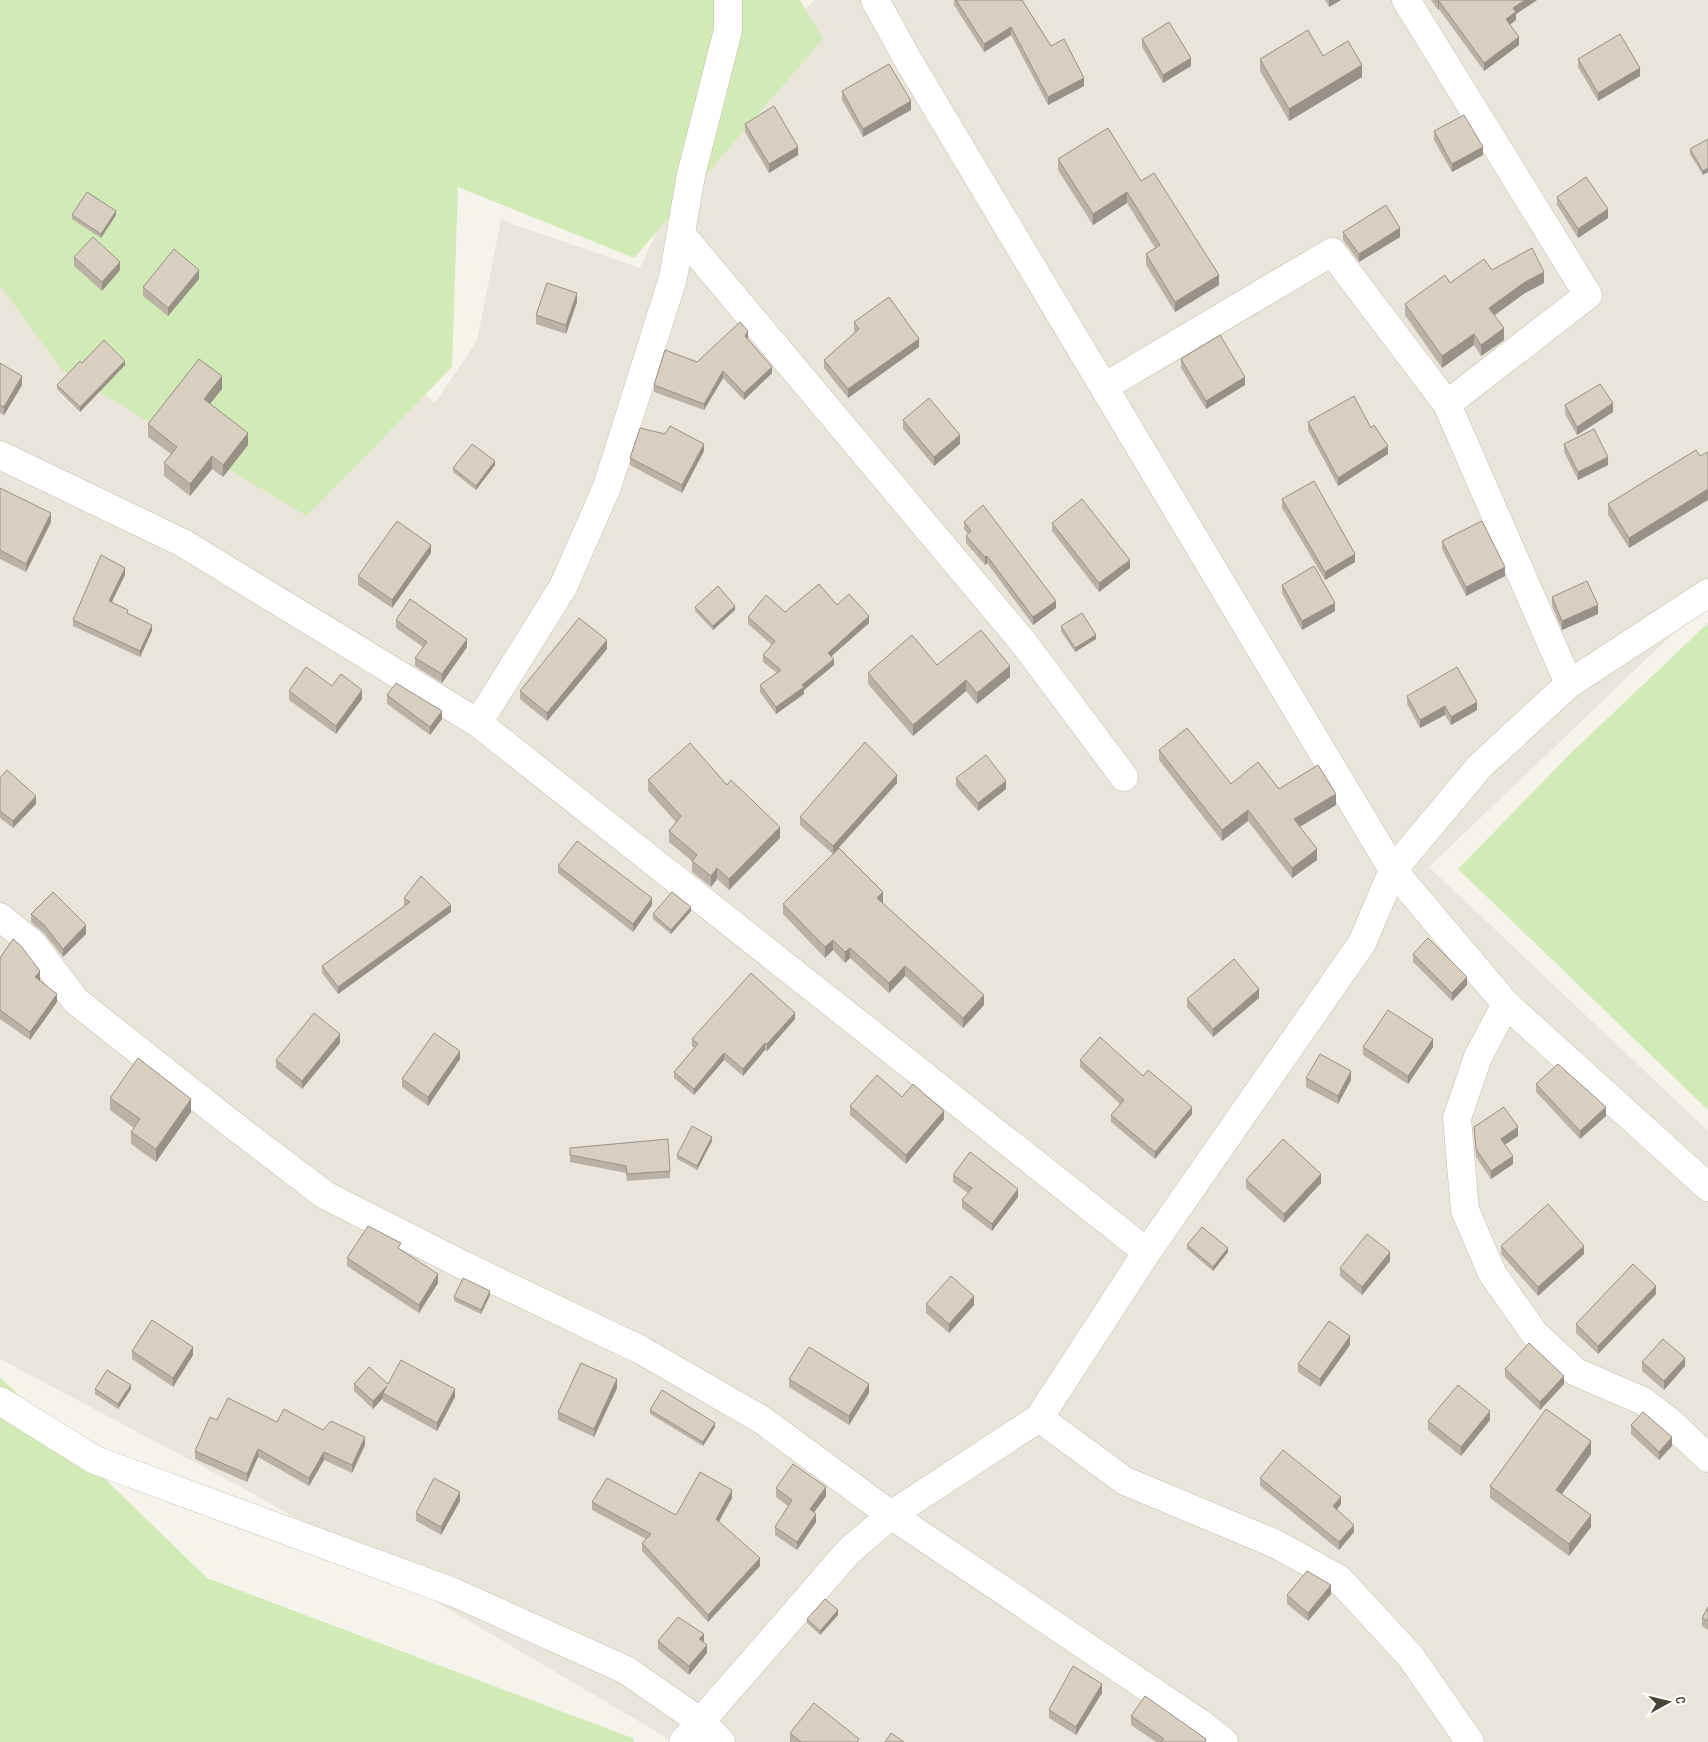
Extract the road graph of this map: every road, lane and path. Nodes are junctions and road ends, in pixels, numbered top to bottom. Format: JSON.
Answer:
{"nodes":[{"id":1,"x":728,"y":0,"type":"edge"},
{"id":2,"x":875,"y":0,"type":"edge"},
{"id":3,"x":1406,"y":0,"type":"edge"},
{"id":4,"x":681,"y":234,"type":"junction"},
{"id":5,"x":1104,"y":387,"type":"junction"},
{"id":6,"x":1447,"y":404,"type":"junction"},
{"id":7,"x":0,"y":455,"type":"edge"},
{"id":8,"x":1708,"y":593,"type":"edge"},
{"id":9,"x":1569,"y":684,"type":"junction"},
{"id":10,"x":478,"y":723,"type":"junction"},
{"id":11,"x":1124,"y":777,"type":"dead end"},
{"id":12,"x":1393,"y":870,"type":"junction"},
{"id":13,"x":0,"y":917,"type":"edge"},
{"id":14,"x":1506,"y":1004,"type":"junction"},
{"id":15,"x":1708,"y":1187,"type":"edge"},
{"id":16,"x":1147,"y":1252,"type":"junction"},
{"id":17,"x":0,"y":1401,"type":"edge"},
{"id":18,"x":1039,"y":1418,"type":"junction"},
{"id":19,"x":1708,"y":1458,"type":"edge"},
{"id":20,"x":891,"y":1515,"type":"junction"},
{"id":21,"x":700,"y":1722,"type":"junction"},
{"id":22,"x":683,"y":1742,"type":"edge"},
{"id":23,"x":721,"y":1742,"type":"edge"},
{"id":24,"x":1224,"y":1742,"type":"edge"},
{"id":25,"x":1470,"y":1742,"type":"edge"}],
"edges":[{"from":1,"to":4,"type":"street"},
{"from":2,"to":5,"type":"street"},
{"from":3,"to":6,"type":"street"},
{"from":4,"to":10,"type":"street"},
{"from":4,"to":11,"type":"street"},
{"from":5,"to":6,"type":"street"},
{"from":5,"to":12,"type":"street"},
{"from":6,"to":9,"type":"street"},
{"from":7,"to":10,"type":"street"},
{"from":8,"to":9,"type":"street"},
{"from":9,"to":12,"type":"street"},
{"from":10,"to":16,"type":"street"},
{"from":12,"to":14,"type":"street"},
{"from":12,"to":16,"type":"street"},
{"from":13,"to":20,"type":"street"},
{"from":14,"to":15,"type":"street"},
{"from":14,"to":19,"type":"street"},
{"from":16,"to":18,"type":"street"},
{"from":17,"to":21,"type":"street"},
{"from":18,"to":20,"type":"street"},
{"from":18,"to":25,"type":"street"},
{"from":20,"to":21,"type":"street"},
{"from":20,"to":24,"type":"street"},
{"from":21,"to":22,"type":"street"},
{"from":21,"to":23,"type":"street"}]}
